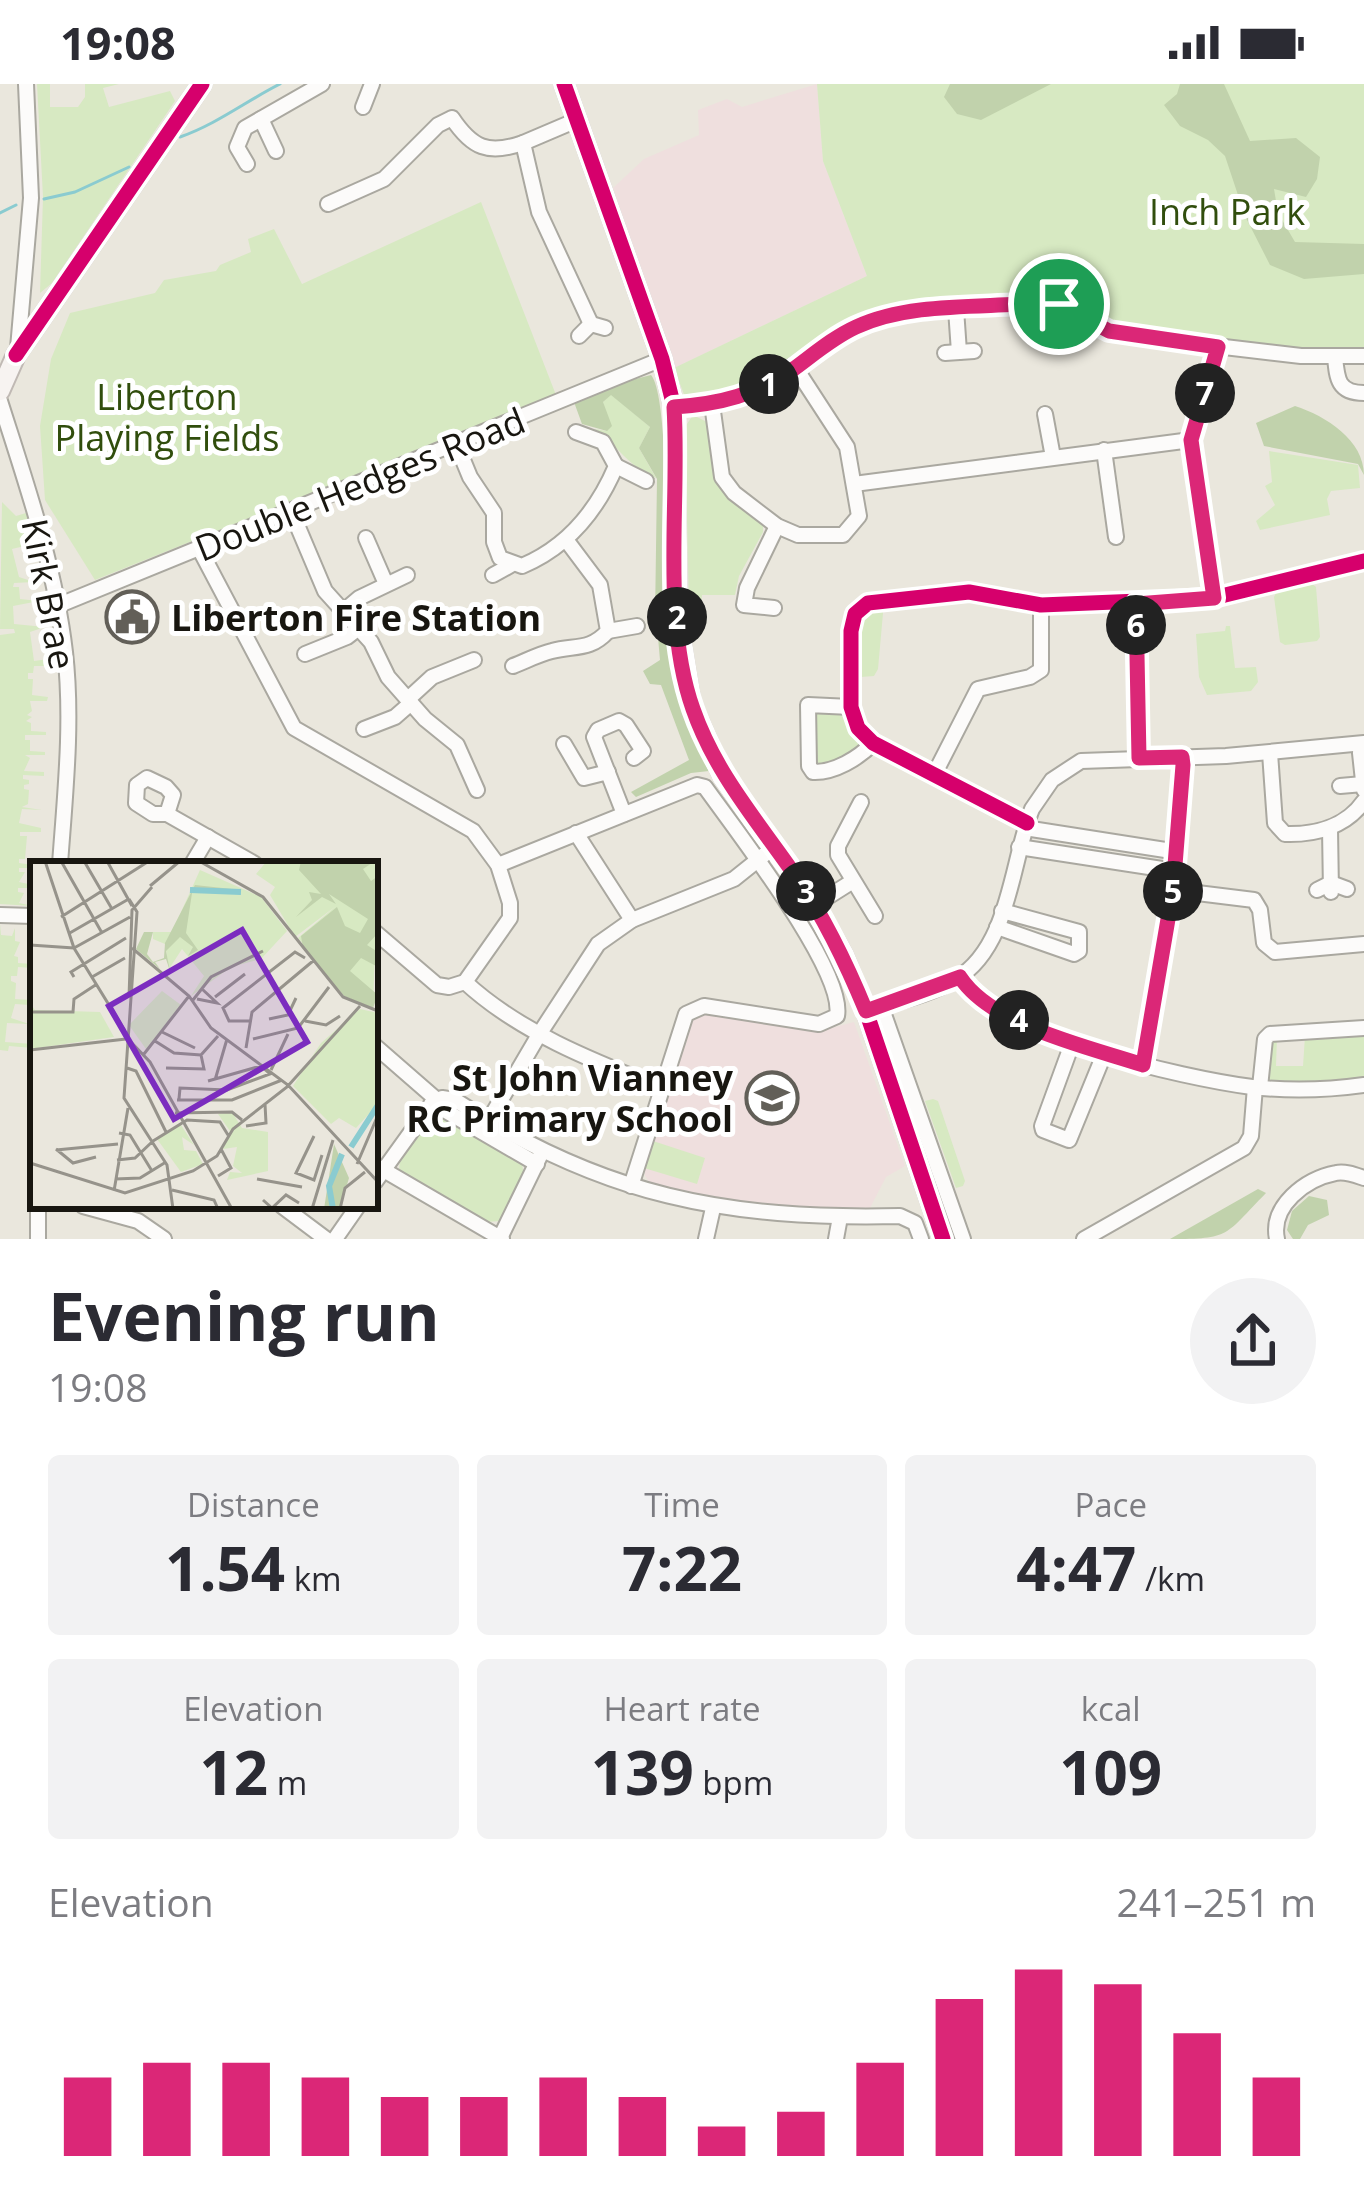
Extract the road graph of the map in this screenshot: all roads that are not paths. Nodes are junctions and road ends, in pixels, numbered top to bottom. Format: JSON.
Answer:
{"nodes":[{"id":1,"x":26,"y":84,"type":"edge"},
{"id":2,"x":322,"y":84,"type":"edge"},
{"id":3,"x":372,"y":84,"type":"edge"},
{"id":4,"x":564,"y":84,"type":"edge"},
{"id":5,"x":194,"y":88,"type":"edge"},
{"id":6,"x":363,"y":107,"type":"dead end"},
{"id":7,"x":261,"y":119,"type":"junction"},
{"id":8,"x":577,"y":120,"type":"junction"},
{"id":9,"x":523,"y":143,"type":"junction"},
{"id":10,"x":276,"y":151,"type":"dead end"},
{"id":11,"x":250,"y":166,"type":"dead end"},
{"id":12,"x":337,"y":204,"type":"dead end"},
{"id":13,"x":956,"y":309,"type":"junction"},
{"id":14,"x":579,"y":337,"type":"dead end"},
{"id":15,"x":1218,"y":347,"type":"junction"},
{"id":16,"x":960,"y":352,"type":"dead end"},
{"id":17,"x":16,"y":355,"type":"junction"},
{"id":18,"x":1364,"y":356,"type":"edge"},
{"id":19,"x":1335,"y":357,"type":"junction"},
{"id":20,"x":662,"y":359,"type":"junction"},
{"id":21,"x":795,"y":368,"type":"junction"},
{"id":22,"x":0,"y":391,"type":"edge"},
{"id":23,"x":1364,"y":393,"type":"edge"},
{"id":24,"x":0,"y":401,"type":"edge"},
{"id":25,"x":712,"y":404,"type":"junction"},
{"id":26,"x":674,"y":407,"type":"junction"},
{"id":27,"x":1045,"y":414,"type":"dead end"},
{"id":28,"x":576,"y":432,"type":"dead end"},
{"id":29,"x":1191,"y":440,"type":"junction"},
{"id":30,"x":456,"y":443,"type":"junction"},
{"id":31,"x":1104,"y":450,"type":"junction"},
{"id":32,"x":1053,"y":457,"type":"junction"},
{"id":33,"x":616,"y":466,"type":"junction"},
{"id":34,"x":646,"y":481,"type":"dead end"},
{"id":35,"x":854,"y":484,"type":"junction"},
{"id":36,"x":292,"y":513,"type":"junction"},
{"id":37,"x":777,"y":526,"type":"junction"},
{"id":38,"x":1116,"y":537,"type":"dead end"},
{"id":39,"x":366,"y":538,"type":"dead end"},
{"id":40,"x":567,"y":541,"type":"junction"},
{"id":41,"x":200,"y":550,"type":"junction"},
{"id":42,"x":1364,"y":561,"type":"edge"},
{"id":43,"x":511,"y":565,"type":"junction"},
{"id":44,"x":407,"y":575,"type":"dead end"},
{"id":45,"x":493,"y":575,"type":"dead end"},
{"id":46,"x":386,"y":584,"type":"junction"},
{"id":47,"x":1214,"y":598,"type":"junction"},
{"id":48,"x":1136,"y":604,"type":"junction"},
{"id":49,"x":1041,"y":605,"type":"junction"},
{"id":50,"x":57,"y":606,"type":"junction"},
{"id":51,"x":774,"y":608,"type":"dead end"},
{"id":52,"x":346,"y":609,"type":"junction"},
{"id":53,"x":638,"y":626,"type":"dead end"},
{"id":54,"x":360,"y":627,"type":"junction"},
{"id":55,"x":608,"y":631,"type":"junction"},
{"id":56,"x":305,"y":654,"type":"dead end"},
{"id":57,"x":474,"y":660,"type":"dead end"},
{"id":58,"x":513,"y":666,"type":"dead end"},
{"id":59,"x":410,"y":701,"type":"junction"},
{"id":60,"x":851,"y":707,"type":"junction"},
{"id":61,"x":364,"y":729,"type":"dead end"},
{"id":62,"x":873,"y":743,"type":"junction"},
{"id":63,"x":564,"y":744,"type":"dead end"},
{"id":64,"x":1362,"y":748,"type":"edge"},
{"id":65,"x":1270,"y":753,"type":"junction"},
{"id":66,"x":1182,"y":757,"type":"junction"},
{"id":67,"x":634,"y":758,"type":"dead end"},
{"id":68,"x":1139,"y":758,"type":"junction"},
{"id":69,"x":608,"y":772,"type":"junction"},
{"id":70,"x":934,"y":775,"type":"junction"},
{"id":71,"x":1340,"y":786,"type":"dead end"},
{"id":72,"x":1364,"y":787,"type":"edge"},
{"id":73,"x":477,"y":790,"type":"dead end"},
{"id":74,"x":1364,"y":801,"type":"edge"},
{"id":75,"x":861,"y":802,"type":"dead end"},
{"id":76,"x":167,"y":814,"type":"dead end"},
{"id":77,"x":624,"y":814,"type":"junction"},
{"id":78,"x":1026,"y":825,"type":"junction"},
{"id":79,"x":1330,"y":829,"type":"junction"},
{"id":80,"x":576,"y":833,"type":"junction"},
{"id":81,"x":208,"y":837,"type":"junction"},
{"id":82,"x":774,"y":847,"type":"junction"},
{"id":83,"x":1019,"y":847,"type":"junction"},
{"id":84,"x":1178,"y":852,"type":"junction"},
{"id":85,"x":60,"y":861,"type":"edge"},
{"id":86,"x":194,"y":861,"type":"edge"},
{"id":87,"x":250,"y":861,"type":"edge"},
{"id":88,"x":758,"y":861,"type":"junction"},
{"id":89,"x":497,"y":865,"type":"junction"},
{"id":90,"x":1175,"y":872,"type":"junction"},
{"id":91,"x":853,"y":881,"type":"junction"},
{"id":92,"x":1331,"y":888,"type":"dead end"},
{"id":93,"x":1173,"y":890,"type":"junction"},
{"id":94,"x":815,"y":905,"type":"junction"},
{"id":95,"x":0,"y":914,"type":"edge"},
{"id":96,"x":30,"y":916,"type":"edge"},
{"id":97,"x":875,"y":916,"type":"dead end"},
{"id":98,"x":999,"y":919,"type":"junction"},
{"id":99,"x":632,"y":920,"type":"junction"},
{"id":100,"x":378,"y":934,"type":"edge"},
{"id":101,"x":1364,"y":944,"type":"edge"},
{"id":102,"x":960,"y":977,"type":"junction"},
{"id":103,"x":465,"y":982,"type":"junction"},
{"id":104,"x":874,"y":1009,"type":"junction"},
{"id":105,"x":1364,"y":1028,"type":"edge"},
{"id":106,"x":539,"y":1033,"type":"junction"},
{"id":107,"x":1073,"y":1041,"type":"junction"},
{"id":108,"x":378,"y":1049,"type":"edge"},
{"id":109,"x":1105,"y":1052,"type":"junction"},
{"id":110,"x":1143,"y":1065,"type":"junction"},
{"id":111,"x":1364,"y":1085,"type":"edge"},
{"id":112,"x":661,"y":1088,"type":"junction"},
{"id":113,"x":1258,"y":1088,"type":"junction"},
{"id":114,"x":435,"y":1101,"type":"junction"},
{"id":115,"x":489,"y":1120,"type":"junction"},
{"id":116,"x":540,"y":1158,"type":"junction"},
{"id":117,"x":378,"y":1173,"type":"edge"},
{"id":118,"x":1364,"y":1178,"type":"edge"},
{"id":119,"x":631,"y":1186,"type":"junction"},
{"id":120,"x":713,"y":1208,"type":"junction"},
{"id":121,"x":94,"y":1209,"type":"edge"},
{"id":122,"x":286,"y":1209,"type":"edge"},
{"id":123,"x":356,"y":1209,"type":"edge"},
{"id":124,"x":840,"y":1217,"type":"junction"},
{"id":125,"x":164,"y":1239,"type":"edge"},
{"id":126,"x":326,"y":1239,"type":"edge"},
{"id":127,"x":335,"y":1239,"type":"edge"},
{"id":128,"x":501,"y":1239,"type":"edge"},
{"id":129,"x":706,"y":1239,"type":"edge"},
{"id":130,"x":836,"y":1239,"type":"edge"},
{"id":131,"x":921,"y":1239,"type":"edge"},
{"id":132,"x":943,"y":1239,"type":"edge"},
{"id":133,"x":963,"y":1239,"type":"edge"},
{"id":134,"x":1084,"y":1239,"type":"edge"},
{"id":135,"x":1277,"y":1239,"type":"edge"}],
"edges":[{"from":1,"to":17,"type":"street"},
{"from":2,"to":7,"type":"street"},
{"from":3,"to":6,"type":"street"},
{"from":4,"to":8,"type":"main road"},
{"from":5,"to":17,"type":"main road"},
{"from":7,"to":10,"type":"street"},
{"from":7,"to":11,"type":"street"},
{"from":8,"to":9,"type":"street"},
{"from":8,"to":20,"type":"main road"},
{"from":9,"to":12,"type":"street"},
{"from":9,"to":14,"type":"street"},
{"from":13,"to":15,"type":"street"},
{"from":13,"to":16,"type":"street"},
{"from":13,"to":21,"type":"street"},
{"from":15,"to":19,"type":"street"},
{"from":15,"to":29,"type":"street"},
{"from":17,"to":22,"type":"main road"},
{"from":18,"to":19,"type":"street"},
{"from":19,"to":23,"type":"street"},
{"from":20,"to":26,"type":"main road"},
{"from":20,"to":30,"type":"street","name":"Double Hedges Road"},
{"from":21,"to":25,"type":"street"},
{"from":21,"to":35,"type":"street"},
{"from":24,"to":50,"type":"street","name":"Kirk Brae"},
{"from":25,"to":26,"type":"street"},
{"from":25,"to":37,"type":"street"},
{"from":26,"to":82,"type":"main road"},
{"from":27,"to":32,"type":"street"},
{"from":28,"to":33,"type":"street"},
{"from":29,"to":31,"type":"street"},
{"from":29,"to":47,"type":"street"},
{"from":30,"to":36,"type":"street","name":"Double Hedges Road"},
{"from":30,"to":43,"type":"street"},
{"from":31,"to":32,"type":"street"},
{"from":31,"to":38,"type":"street"},
{"from":32,"to":35,"type":"street"},
{"from":33,"to":34,"type":"street"},
{"from":33,"to":40,"type":"street"},
{"from":35,"to":37,"type":"street"},
{"from":36,"to":41,"type":"street","name":"Double Hedges Road"},
{"from":36,"to":52,"type":"street"},
{"from":37,"to":51,"type":"street"},
{"from":39,"to":46,"type":"street"},
{"from":40,"to":43,"type":"street"},
{"from":40,"to":55,"type":"street"},
{"from":41,"to":50,"type":"street","name":"Double Hedges Road"},
{"from":41,"to":89,"type":"street"},
{"from":42,"to":47,"type":"street"},
{"from":43,"to":45,"type":"street"},
{"from":44,"to":46,"type":"street"},
{"from":46,"to":52,"type":"street"},
{"from":47,"to":48,"type":"street"},
{"from":48,"to":49,"type":"street"},
{"from":48,"to":68,"type":"street"},
{"from":49,"to":60,"type":"street"},
{"from":49,"to":70,"type":"street"},
{"from":50,"to":85,"type":"street","name":"Kirk Brae"},
{"from":52,"to":54,"type":"street"},
{"from":53,"to":55,"type":"street"},
{"from":54,"to":56,"type":"street"},
{"from":54,"to":59,"type":"street"},
{"from":55,"to":58,"type":"street"},
{"from":57,"to":59,"type":"street"},
{"from":59,"to":61,"type":"street"},
{"from":59,"to":73,"type":"street"},
{"from":60,"to":62,"type":"street"},
{"from":60,"to":62,"type":"street"},
{"from":62,"to":70,"type":"street"},
{"from":63,"to":69,"type":"street"},
{"from":64,"to":65,"type":"street"},
{"from":64,"to":72,"type":"street"},
{"from":65,"to":66,"type":"street"},
{"from":65,"to":79,"type":"street"},
{"from":66,"to":68,"type":"street"},
{"from":66,"to":84,"type":"street"},
{"from":67,"to":69,"type":"street"},
{"from":68,"to":78,"type":"street"},
{"from":69,"to":77,"type":"street"},
{"from":70,"to":78,"type":"street"},
{"from":71,"to":72,"type":"street"},
{"from":74,"to":79,"type":"street"},
{"from":75,"to":91,"type":"street"},
{"from":76,"to":81,"type":"street"},
{"from":77,"to":80,"type":"street"},
{"from":77,"to":88,"type":"street"},
{"from":78,"to":83,"type":"street"},
{"from":78,"to":84,"type":"street"},
{"from":79,"to":92,"type":"street"},
{"from":80,"to":89,"type":"street"},
{"from":80,"to":99,"type":"street"},
{"from":81,"to":86,"type":"street"},
{"from":81,"to":87,"type":"street"},
{"from":82,"to":88,"type":"street"},
{"from":82,"to":94,"type":"main road"},
{"from":83,"to":90,"type":"street"},
{"from":83,"to":98,"type":"street"},
{"from":84,"to":90,"type":"street"},
{"from":88,"to":99,"type":"street"},
{"from":88,"to":112,"type":"street"},
{"from":89,"to":103,"type":"street"},
{"from":90,"to":93,"type":"street"},
{"from":91,"to":94,"type":"street"},
{"from":91,"to":97,"type":"street"},
{"from":93,"to":101,"type":"street"},
{"from":93,"to":110,"type":"street"},
{"from":94,"to":104,"type":"main road"},
{"from":95,"to":96,"type":"street"},
{"from":98,"to":98,"type":"street"},
{"from":98,"to":102,"type":"street"},
{"from":99,"to":106,"type":"street"},
{"from":100,"to":103,"type":"street"},
{"from":102,"to":104,"type":"street"},
{"from":102,"to":107,"type":"street"},
{"from":103,"to":106,"type":"street"},
{"from":104,"to":132,"type":"main road"},
{"from":104,"to":133,"type":"street"},
{"from":105,"to":113,"type":"street"},
{"from":106,"to":112,"type":"street"},
{"from":106,"to":115,"type":"street"},
{"from":107,"to":109,"type":"street"},
{"from":107,"to":109,"type":"street"},
{"from":108,"to":114,"type":"street"},
{"from":109,"to":110,"type":"street"},
{"from":110,"to":113,"type":"street"},
{"from":111,"to":113,"type":"street"},
{"from":112,"to":119,"type":"street"},
{"from":113,"to":134,"type":"street"},
{"from":114,"to":115,"type":"street"},
{"from":114,"to":116,"type":"street"},
{"from":114,"to":117,"type":"street"},
{"from":115,"to":116,"type":"street"},
{"from":116,"to":119,"type":"street"},
{"from":116,"to":128,"type":"street"},
{"from":117,"to":128,"type":"street"},
{"from":118,"to":135,"type":"street"},
{"from":119,"to":120,"type":"street"},
{"from":120,"to":124,"type":"street"},
{"from":120,"to":129,"type":"street"},
{"from":121,"to":125,"type":"street"},
{"from":122,"to":126,"type":"street"},
{"from":123,"to":127,"type":"street"},
{"from":124,"to":130,"type":"street"},
{"from":124,"to":131,"type":"street"}]}
